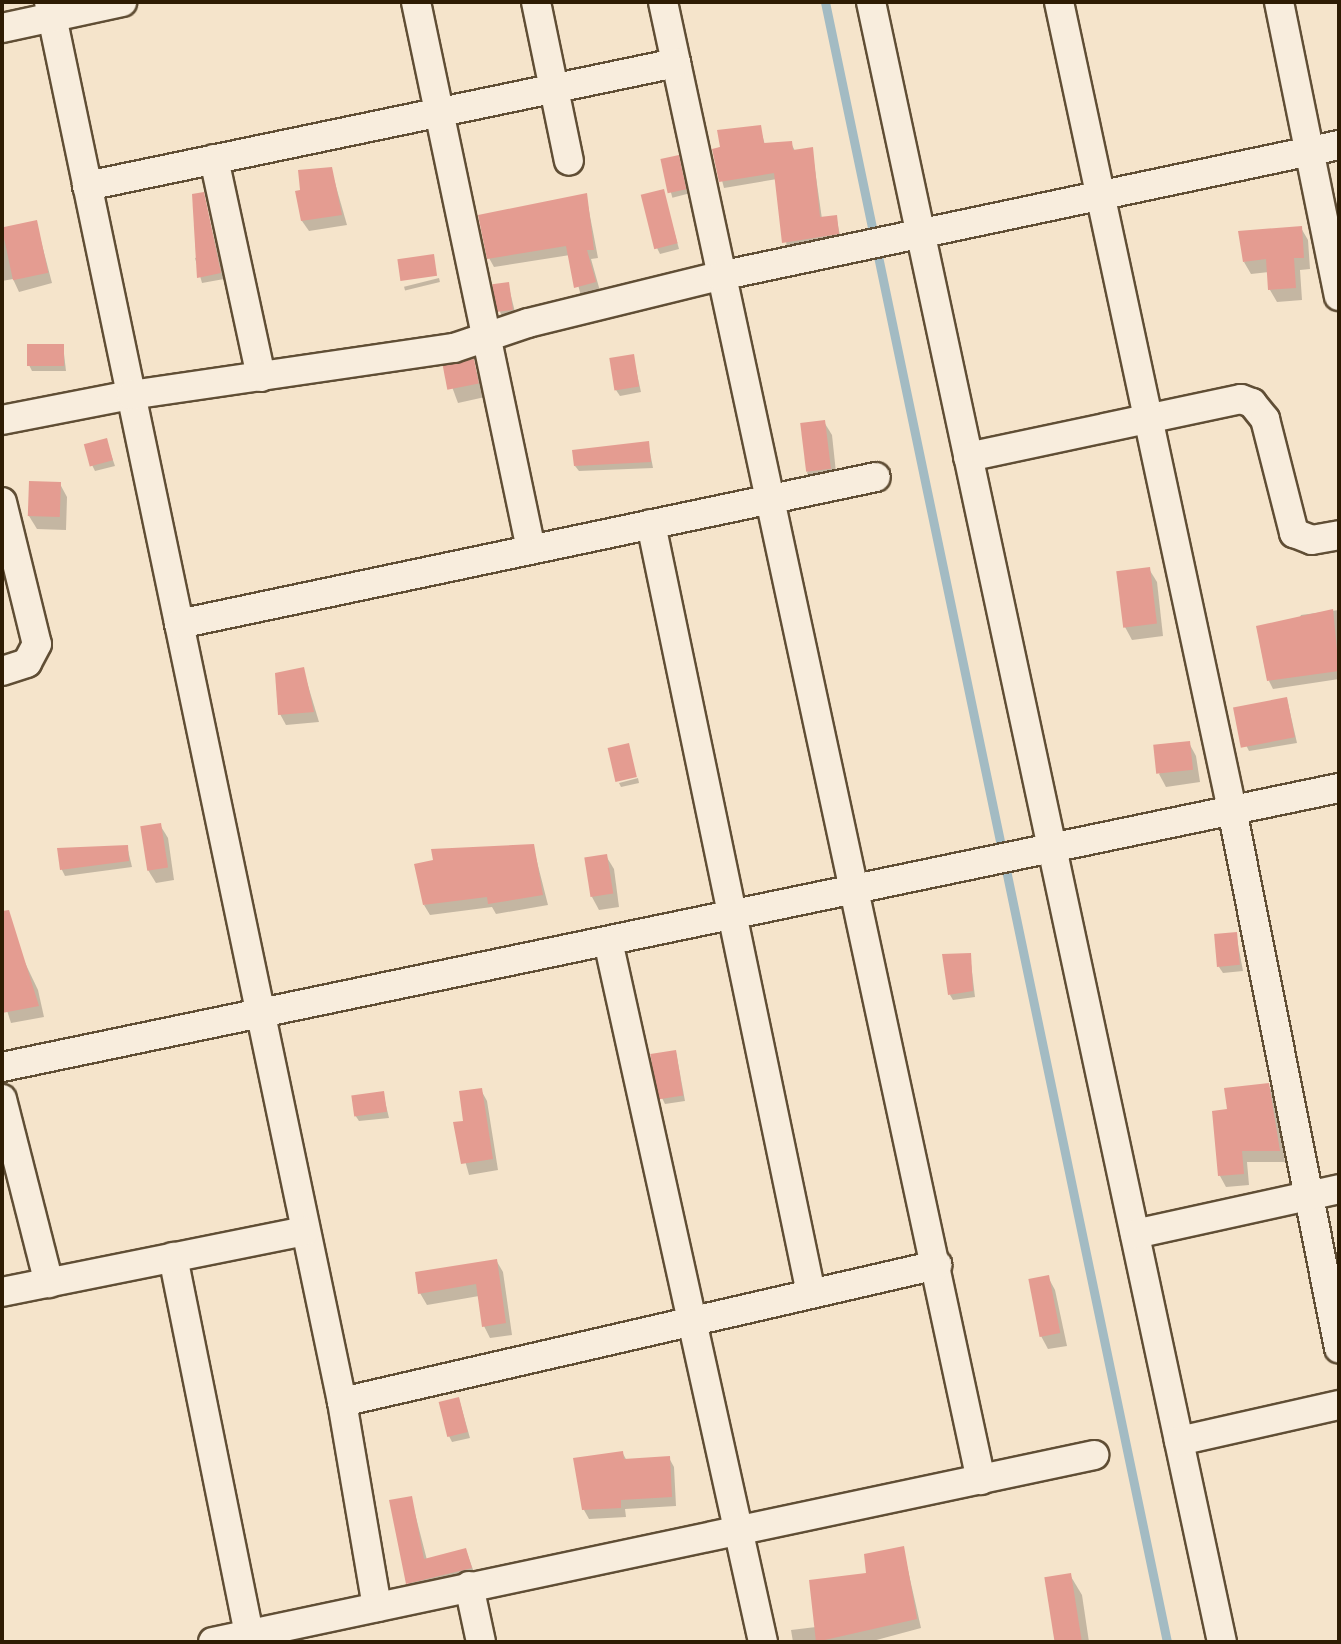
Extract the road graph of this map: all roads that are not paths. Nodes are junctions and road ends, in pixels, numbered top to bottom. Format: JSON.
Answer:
{"nodes":[{"id":1,"x":122,"y":2,"type":"edge"},
{"id":2,"x":416,"y":2,"type":"edge"},
{"id":3,"x":536,"y":2,"type":"edge"},
{"id":4,"x":663,"y":2,"type":"edge"},
{"id":5,"x":871,"y":2,"type":"edge"},
{"id":6,"x":1059,"y":2,"type":"edge"},
{"id":7,"x":1279,"y":2,"type":"edge"},
{"id":8,"x":51,"y":9,"type":"edge"},
{"id":9,"x":2,"y":28,"type":"edge"},
{"id":10,"x":676,"y":63,"type":"junction"},
{"id":11,"x":554,"y":86,"type":"junction"},
{"id":12,"x":438,"y":110,"type":"junction"},
{"id":13,"x":1339,"y":145,"type":"edge"},
{"id":14,"x":1309,"y":151,"type":"junction"},
{"id":15,"x":214,"y":159,"type":"junction"},
{"id":16,"x":569,"y":161,"type":"dead end"},
{"id":17,"x":87,"y":186,"type":"junction"},
{"id":18,"x":1098,"y":195,"type":"junction"},
{"id":19,"x":920,"y":231,"type":"junction"},
{"id":20,"x":720,"y":276,"type":"junction"},
{"id":21,"x":1339,"y":296,"type":"edge"},
{"id":22,"x":485,"y":339,"type":"junction"},
{"id":23,"x":261,"y":377,"type":"junction"},
{"id":24,"x":131,"y":395,"type":"junction"},
{"id":25,"x":1147,"y":417,"type":"junction"},
{"id":26,"x":2,"y":420,"type":"edge"},
{"id":27,"x":968,"y":457,"type":"junction"},
{"id":28,"x":876,"y":477,"type":"dead end"},
{"id":29,"x":768,"y":501,"type":"junction"},
{"id":30,"x":2,"y":502,"type":"edge"},
{"id":31,"x":651,"y":524,"type":"junction"},
{"id":32,"x":1339,"y":535,"type":"edge"},
{"id":33,"x":531,"y":549,"type":"junction"},
{"id":34,"x":179,"y":624,"type":"junction"},
{"id":35,"x":2,"y":671,"type":"edge"},
{"id":36,"x":1339,"y":788,"type":"edge"},
{"id":37,"x":1232,"y":810,"type":"junction"},
{"id":38,"x":1052,"y":849,"type":"junction"},
{"id":39,"x":856,"y":889,"type":"junction"},
{"id":40,"x":732,"y":915,"type":"junction"},
{"id":41,"x":608,"y":941,"type":"junction"},
{"id":42,"x":259,"y":1014,"type":"junction"},
{"id":43,"x":2,"y":1067,"type":"edge"},
{"id":44,"x":2,"y":1099,"type":"edge"},
{"id":45,"x":1339,"y":1189,"type":"edge"},
{"id":46,"x":1307,"y":1196,"type":"junction"},
{"id":47,"x":305,"y":1231,"type":"junction"},
{"id":48,"x":1135,"y":1234,"type":"junction"},
{"id":49,"x":173,"y":1257,"type":"junction"},
{"id":50,"x":937,"y":1265,"type":"junction"},
{"id":51,"x":49,"y":1283,"type":"junction"},
{"id":52,"x":2,"y":1292,"type":"edge"},
{"id":53,"x":811,"y":1293,"type":"junction"},
{"id":54,"x":692,"y":1320,"type":"junction"},
{"id":55,"x":1339,"y":1348,"type":"edge"},
{"id":56,"x":342,"y":1402,"type":"junction"},
{"id":57,"x":1339,"y":1405,"type":"edge"},
{"id":58,"x":1179,"y":1441,"type":"junction"},
{"id":59,"x":1094,"y":1455,"type":"dead end"},
{"id":60,"x":981,"y":1480,"type":"junction"},
{"id":61,"x":738,"y":1530,"type":"junction"},
{"id":62,"x":469,"y":1586,"type":"junction"},
{"id":63,"x":377,"y":1607,"type":"junction"},
{"id":64,"x":249,"y":1635,"type":"junction"},
{"id":65,"x":213,"y":1642,"type":"edge"},
{"id":66,"x":481,"y":1642,"type":"edge"},
{"id":67,"x":763,"y":1642,"type":"edge"},
{"id":68,"x":1222,"y":1642,"type":"edge"}],
"edges":[{"from":1,"to":8,"type":"street"},
{"from":2,"to":12,"type":"street"},
{"from":3,"to":11,"type":"street"},
{"from":4,"to":10,"type":"street"},
{"from":5,"to":19,"type":"street"},
{"from":6,"to":18,"type":"street"},
{"from":7,"to":14,"type":"street"},
{"from":8,"to":9,"type":"street"},
{"from":8,"to":17,"type":"street"},
{"from":10,"to":11,"type":"street"},
{"from":10,"to":20,"type":"street"},
{"from":11,"to":12,"type":"street"},
{"from":11,"to":16,"type":"street"},
{"from":12,"to":15,"type":"street"},
{"from":12,"to":22,"type":"street"},
{"from":13,"to":14,"type":"street"},
{"from":14,"to":18,"type":"street"},
{"from":14,"to":21,"type":"street"},
{"from":15,"to":17,"type":"street"},
{"from":15,"to":23,"type":"street"},
{"from":17,"to":24,"type":"street"},
{"from":18,"to":19,"type":"street"},
{"from":18,"to":25,"type":"street"},
{"from":19,"to":20,"type":"street"},
{"from":19,"to":27,"type":"street"},
{"from":20,"to":22,"type":"street"},
{"from":20,"to":29,"type":"street"},
{"from":22,"to":23,"type":"street"},
{"from":22,"to":33,"type":"street"},
{"from":23,"to":24,"type":"street"},
{"from":24,"to":26,"type":"street"},
{"from":24,"to":34,"type":"street"},
{"from":25,"to":27,"type":"street"},
{"from":25,"to":32,"type":"street"},
{"from":25,"to":37,"type":"street"},
{"from":27,"to":38,"type":"street"},
{"from":28,"to":29,"type":"street"},
{"from":29,"to":31,"type":"street"},
{"from":29,"to":39,"type":"street"},
{"from":30,"to":35,"type":"street"},
{"from":31,"to":33,"type":"street"},
{"from":31,"to":40,"type":"street"},
{"from":33,"to":34,"type":"street"},
{"from":34,"to":42,"type":"street"},
{"from":36,"to":37,"type":"street"},
{"from":37,"to":38,"type":"street"},
{"from":37,"to":46,"type":"street"},
{"from":38,"to":39,"type":"street"},
{"from":38,"to":48,"type":"street"},
{"from":39,"to":40,"type":"street"},
{"from":39,"to":50,"type":"street"},
{"from":40,"to":41,"type":"street"},
{"from":40,"to":53,"type":"street"},
{"from":41,"to":42,"type":"street"},
{"from":41,"to":54,"type":"street"},
{"from":42,"to":43,"type":"street"},
{"from":42,"to":47,"type":"street"},
{"from":44,"to":51,"type":"street"},
{"from":45,"to":46,"type":"street"},
{"from":46,"to":48,"type":"street"},
{"from":46,"to":55,"type":"street"},
{"from":47,"to":49,"type":"street"},
{"from":47,"to":56,"type":"street"},
{"from":48,"to":58,"type":"street"},
{"from":49,"to":51,"type":"street"},
{"from":49,"to":64,"type":"street"},
{"from":50,"to":53,"type":"street"},
{"from":50,"to":60,"type":"street"},
{"from":51,"to":52,"type":"street"},
{"from":53,"to":54,"type":"street"},
{"from":54,"to":56,"type":"street"},
{"from":54,"to":61,"type":"street"},
{"from":56,"to":63,"type":"street"},
{"from":57,"to":58,"type":"street"},
{"from":58,"to":68,"type":"street"},
{"from":59,"to":60,"type":"street"},
{"from":60,"to":61,"type":"street"},
{"from":61,"to":62,"type":"street"},
{"from":61,"to":67,"type":"street"},
{"from":62,"to":63,"type":"street"},
{"from":62,"to":66,"type":"street"},
{"from":63,"to":64,"type":"street"},
{"from":64,"to":65,"type":"street"}]}
